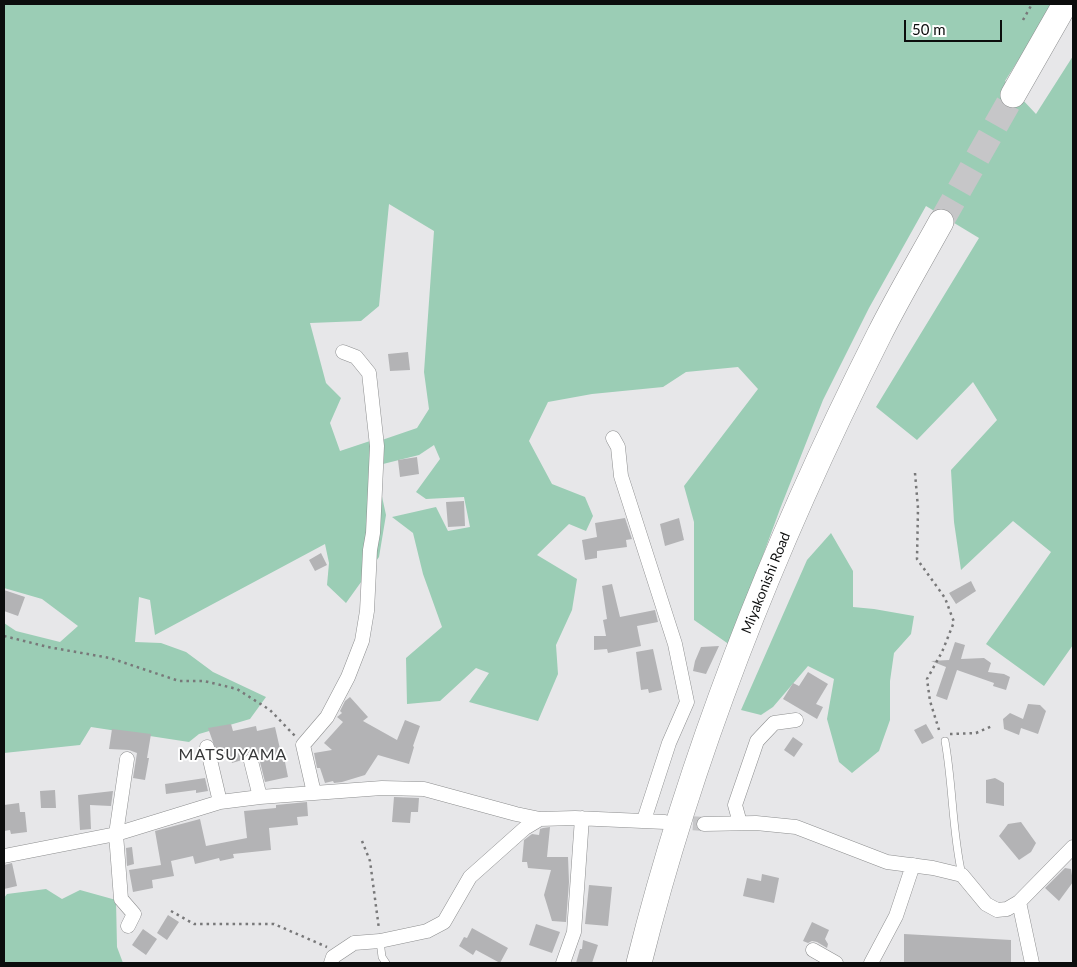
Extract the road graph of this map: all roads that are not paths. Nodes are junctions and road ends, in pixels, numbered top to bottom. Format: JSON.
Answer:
{"nodes":[{"id":1,"x":1065,"y":4,"type":"edge"},
{"id":2,"x":1073,"y":18,"type":"edge"},
{"id":3,"x":343,"y":352,"type":"dead end"},
{"id":4,"x":613,"y":438,"type":"dead end"},
{"id":5,"x":796,"y":720,"type":"dead end"},
{"id":6,"x":945,"y":741,"type":"road end"},
{"id":7,"x":207,"y":747,"type":"dead end"},
{"id":8,"x":128,"y":759,"type":"dead end"},
{"id":9,"x":250,"y":761,"type":"dead end"},
{"id":10,"x":314,"y":793,"type":"junction"},
{"id":11,"x":260,"y":797,"type":"junction"},
{"id":12,"x":220,"y":802,"type":"junction"},
{"id":13,"x":582,"y":818,"type":"junction"},
{"id":14,"x":540,"y":819,"type":"junction"},
{"id":15,"x":644,"y":820,"type":"junction"},
{"id":16,"x":665,"y":822,"type":"tunnel mouth"},
{"id":17,"x":740,"y":823,"type":"junction"},
{"id":18,"x":704,"y":824,"type":"tunnel mouth"},
{"id":19,"x":116,"y":834,"type":"junction"},
{"id":20,"x":1073,"y":847,"type":"edge"},
{"id":21,"x":4,"y":856,"type":"edge"},
{"id":22,"x":913,"y":865,"type":"junction"},
{"id":23,"x":962,"y":875,"type":"junction"},
{"id":24,"x":1019,"y":902,"type":"junction"},
{"id":25,"x":128,"y":926,"type":"dead end"},
{"id":26,"x":380,"y":940,"type":"junction"},
{"id":27,"x":813,"y":950,"type":"dead end"},
{"id":28,"x":335,"y":958,"type":"edge"},
{"id":29,"x":386,"y":963,"type":"edge"},
{"id":30,"x":563,"y":963,"type":"edge"},
{"id":31,"x":639,"y":963,"type":"edge"},
{"id":32,"x":654,"y":963,"type":"edge"},
{"id":33,"x":836,"y":963,"type":"edge"},
{"id":34,"x":871,"y":963,"type":"edge"},
{"id":35,"x":1032,"y":963,"type":"edge"}],
"edges":[{"from":1,"to":2,"type":"highway"},
{"from":3,"to":10,"type":"street"},
{"from":4,"to":15,"type":"street"},
{"from":5,"to":17,"type":"street"},
{"from":6,"to":23,"type":"lane"},
{"from":7,"to":12,"type":"street"},
{"from":8,"to":19,"type":"street"},
{"from":9,"to":11,"type":"street"},
{"from":10,"to":11,"type":"street"},
{"from":10,"to":14,"type":"street"},
{"from":11,"to":12,"type":"street"},
{"from":12,"to":19,"type":"street"},
{"from":13,"to":14,"type":"street"},
{"from":13,"to":15,"type":"street"},
{"from":13,"to":30,"type":"street"},
{"from":14,"to":26,"type":"street"},
{"from":15,"to":16,"type":"street"},
{"from":17,"to":18,"type":"street"},
{"from":17,"to":22,"type":"street"},
{"from":19,"to":21,"type":"street"},
{"from":19,"to":25,"type":"street"},
{"from":20,"to":24,"type":"street"},
{"from":22,"to":23,"type":"street"},
{"from":22,"to":34,"type":"street"},
{"from":23,"to":24,"type":"street"},
{"from":24,"to":35,"type":"street"},
{"from":26,"to":28,"type":"street"},
{"from":26,"to":29,"type":"lane"},
{"from":27,"to":33,"type":"street"},
{"from":31,"to":32,"type":"highway","name":"Miyakonishi Road"}]}
